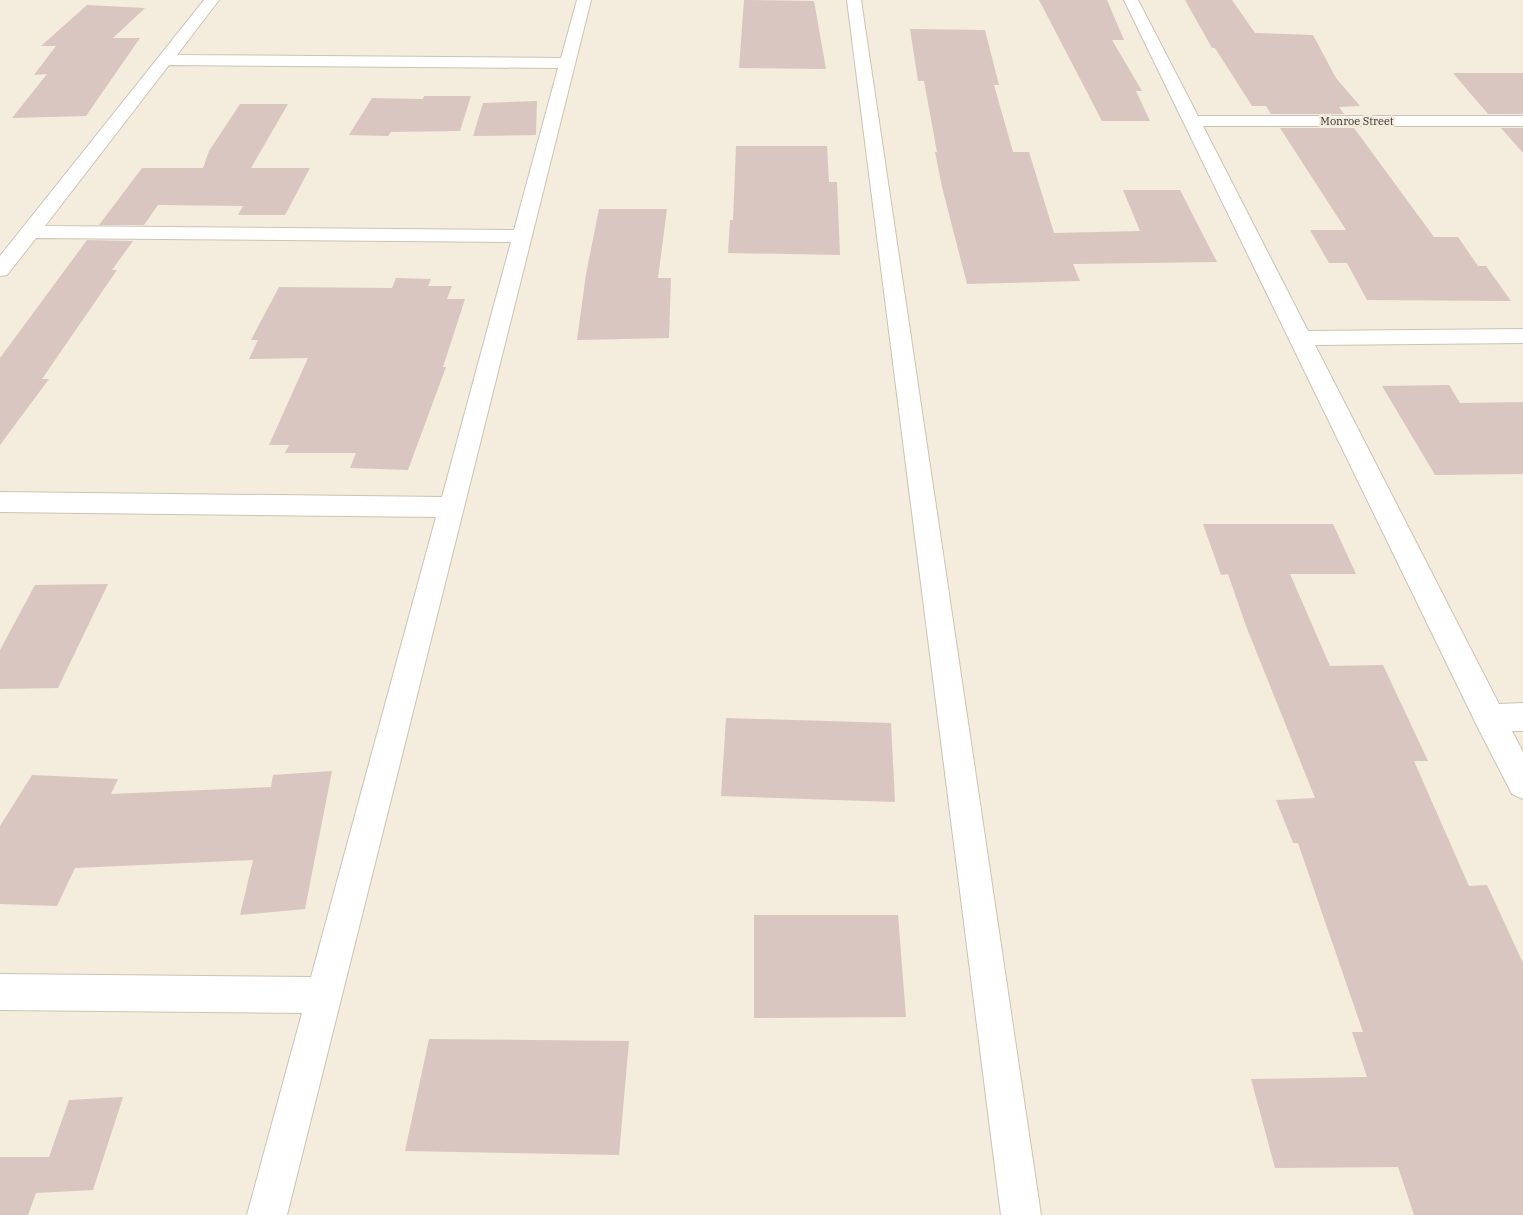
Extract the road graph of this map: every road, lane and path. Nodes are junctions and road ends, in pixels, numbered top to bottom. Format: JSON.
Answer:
{"nodes":[{"id":1,"x":212,"y":0,"type":"edge"},
{"id":2,"x":584,"y":0,"type":"edge"},
{"id":3,"x":854,"y":0,"type":"edge"},
{"id":4,"x":1131,"y":0,"type":"edge"},
{"id":5,"x":164,"y":60,"type":"junction"},
{"id":6,"x":568,"y":63,"type":"junction"},
{"id":7,"x":1191,"y":121,"type":"junction"},
{"id":8,"x":1523,"y":121,"type":"edge"},
{"id":9,"x":29,"y":232,"type":"junction"},
{"id":10,"x":522,"y":236,"type":"junction"},
{"id":11,"x":0,"y":270,"type":"edge"},
{"id":12,"x":1523,"y":336,"type":"edge"},
{"id":13,"x":1299,"y":338,"type":"junction"},
{"id":14,"x":0,"y":502,"type":"edge"},
{"id":15,"x":451,"y":507,"type":"junction"},
{"id":16,"x":1523,"y":717,"type":"edge"},
{"id":17,"x":1489,"y":718,"type":"junction"},
{"id":18,"x":1523,"y":784,"type":"edge"},
{"id":19,"x":0,"y":992,"type":"edge"},
{"id":20,"x":324,"y":994,"type":"junction"},
{"id":21,"x":266,"y":1215,"type":"edge"},
{"id":22,"x":1021,"y":1215,"type":"edge"}],
"edges":[{"from":1,"to":5,"type":"street"},
{"from":2,"to":6,"type":"street"},
{"from":3,"to":22,"type":"street"},
{"from":4,"to":7,"type":"street"},
{"from":5,"to":6,"type":"street"},
{"from":5,"to":9,"type":"street"},
{"from":6,"to":10,"type":"street"},
{"from":7,"to":8,"type":"street","name":"Monroe Street"},
{"from":7,"to":13,"type":"street"},
{"from":9,"to":10,"type":"street"},
{"from":9,"to":11,"type":"street"},
{"from":10,"to":15,"type":"street"},
{"from":12,"to":13,"type":"street"},
{"from":13,"to":17,"type":"street"},
{"from":14,"to":15,"type":"street"},
{"from":15,"to":20,"type":"street"},
{"from":16,"to":17,"type":"street"},
{"from":17,"to":18,"type":"street"},
{"from":19,"to":20,"type":"street"},
{"from":20,"to":21,"type":"street"}]}
